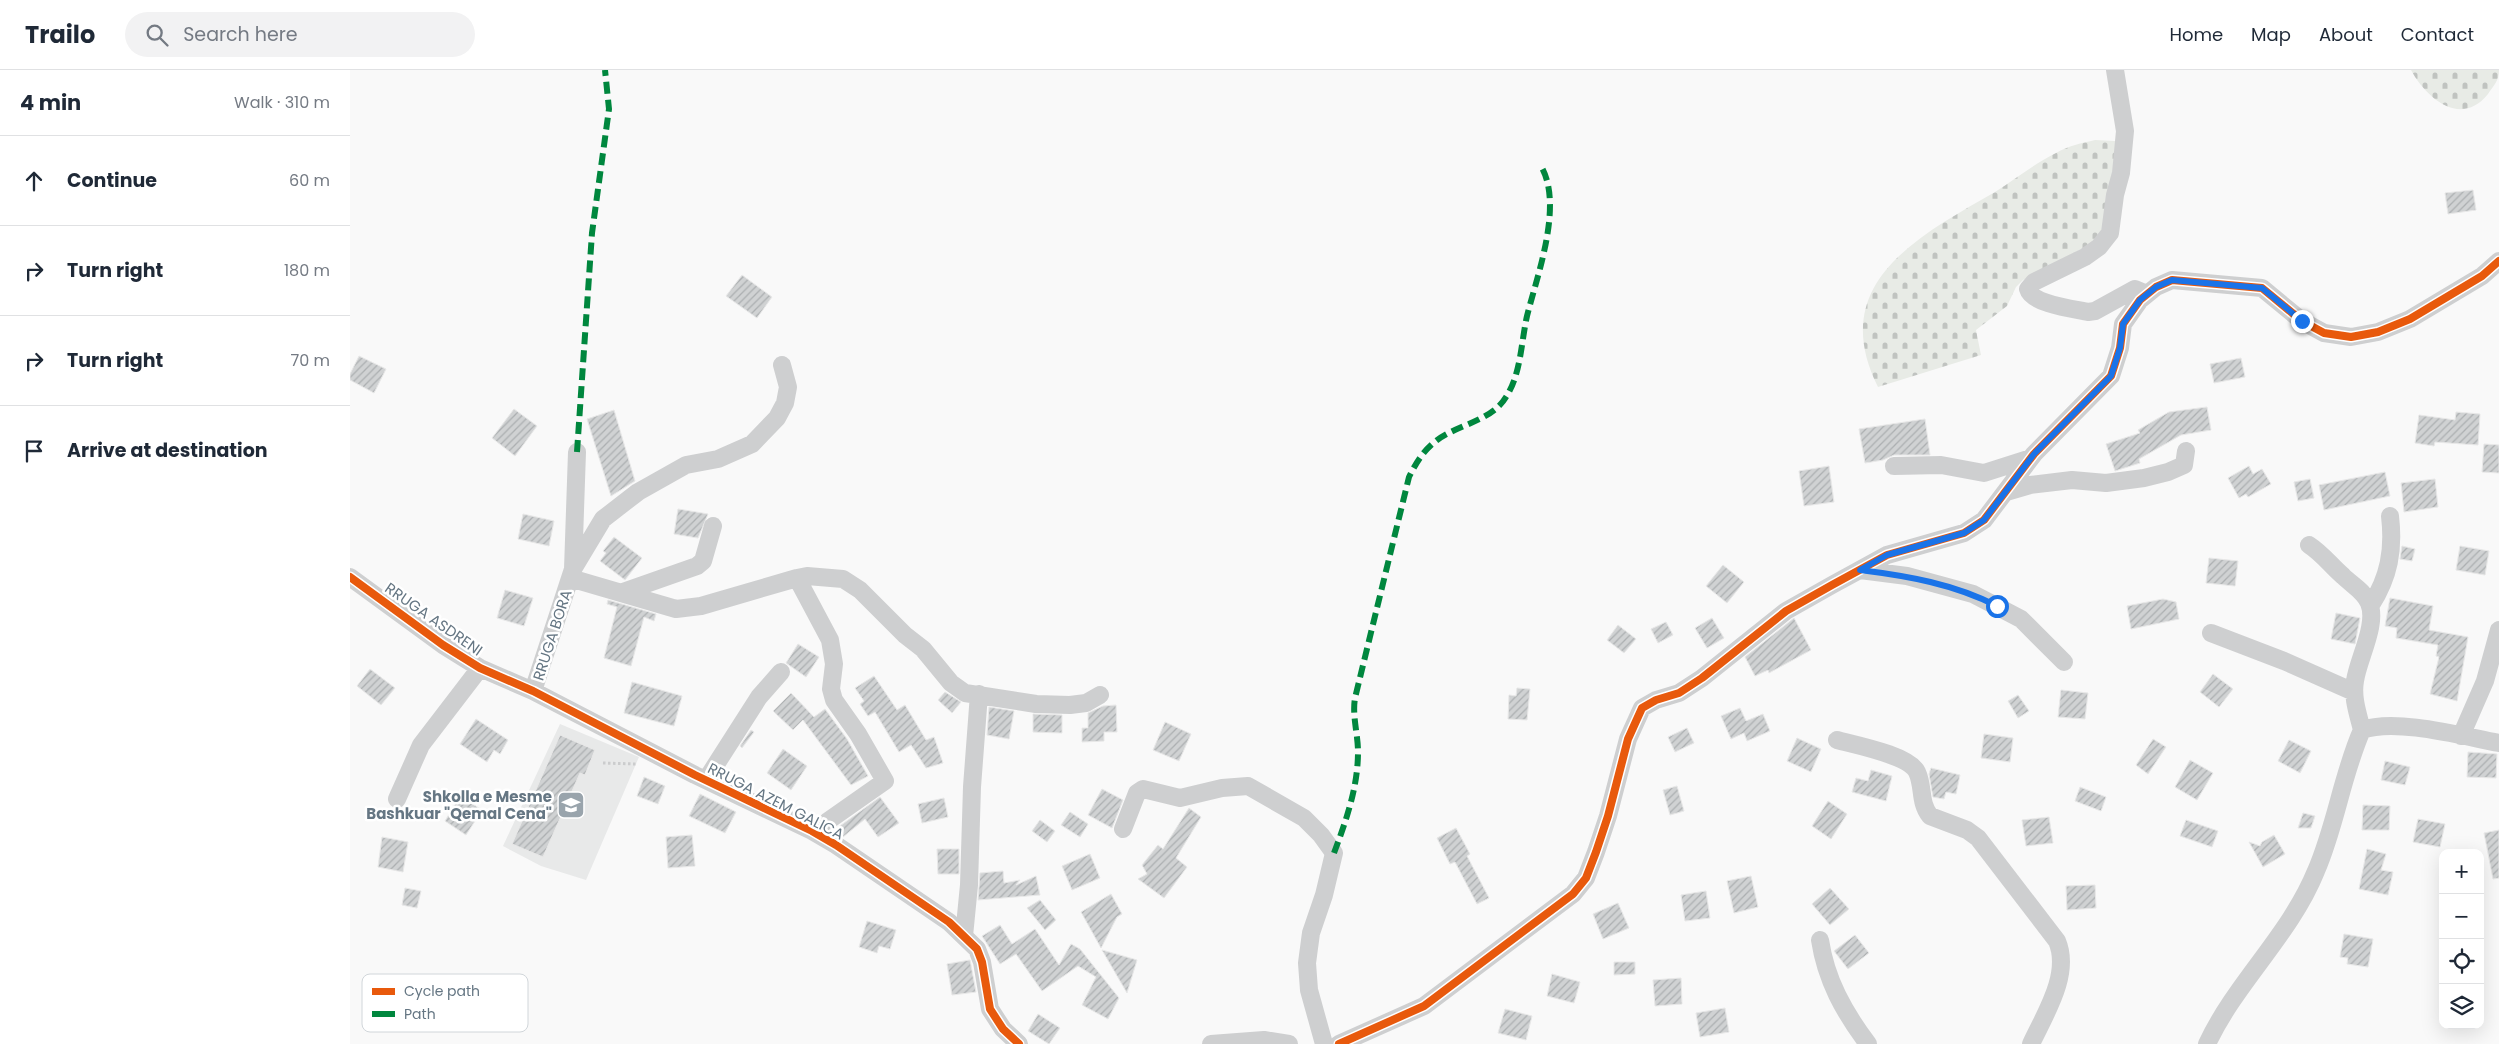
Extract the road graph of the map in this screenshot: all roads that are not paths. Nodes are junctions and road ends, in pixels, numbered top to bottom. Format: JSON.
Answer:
{"nodes":[{"id":1,"x":2115,"y":70,"type":"edge"},
{"id":2,"x":2499,"y":261,"type":"edge"},
{"id":3,"x":2147,"y":294,"type":"junction"},
{"id":4,"x":782,"y":365,"type":"dead end"},
{"id":5,"x":2186,"y":451,"type":"dead end"},
{"id":6,"x":577,"y":452,"type":"dead end"},
{"id":7,"x":2031,"y":458,"type":"junction"},
{"id":8,"x":1894,"y":466,"type":"dead end"},
{"id":9,"x":2006,"y":492,"type":"junction"},
{"id":10,"x":2390,"y":516,"type":"dead end"},
{"id":11,"x":713,"y":526,"type":"dead end"},
{"id":12,"x":2309,"y":545,"type":"dead end"},
{"id":13,"x":1860,"y":570,"type":"junction"},
{"id":14,"x":572,"y":574,"type":"junction"},
{"id":15,"x":350,"y":577,"type":"edge"},
{"id":16,"x":797,"y":578,"type":"junction"},
{"id":17,"x":623,"y":592,"type":"junction"},
{"id":18,"x":2370,"y":605,"type":"junction"},
{"id":19,"x":2499,"y":630,"type":"edge"},
{"id":20,"x":2211,"y":633,"type":"dead end"},
{"id":21,"x":2064,"y":662,"type":"dead end"},
{"id":22,"x":480,"y":668,"type":"junction"},
{"id":23,"x":781,"y":672,"type":"dead end"},
{"id":24,"x":533,"y":691,"type":"junction"},
{"id":25,"x":2354,"y":692,"type":"junction"},
{"id":26,"x":979,"y":694,"type":"junction"},
{"id":27,"x":1100,"y":695,"type":"dead end"},
{"id":28,"x":2362,"y":730,"type":"junction"},
{"id":29,"x":2461,"y":736,"type":"junction"},
{"id":30,"x":1836,"y":740,"type":"dead end"},
{"id":31,"x":2499,"y":743,"type":"edge"},
{"id":32,"x":706,"y":780,"type":"junction"},
{"id":33,"x":397,"y":800,"type":"dead end"},
{"id":34,"x":1123,"y":830,"type":"dead end"},
{"id":35,"x":815,"y":833,"type":"junction"},
{"id":36,"x":964,"y":936,"type":"junction"},
{"id":37,"x":1820,"y":940,"type":"dead end"},
{"id":38,"x":1020,"y":1044,"type":"edge"},
{"id":39,"x":1211,"y":1044,"type":"edge"},
{"id":40,"x":1289,"y":1044,"type":"edge"},
{"id":41,"x":1324,"y":1044,"type":"edge"},
{"id":42,"x":1339,"y":1044,"type":"edge"},
{"id":43,"x":1868,"y":1044,"type":"edge"},
{"id":44,"x":2031,"y":1044,"type":"edge"},
{"id":45,"x":2207,"y":1044,"type":"edge"}],
"edges":[{"from":1,"to":3,"type":"street"},
{"from":2,"to":3,"type":"street"},
{"from":3,"to":7,"type":"street"},
{"from":4,"to":14,"type":"street","name":"RRUGA BORA"},
{"from":5,"to":9,"type":"street"},
{"from":6,"to":14,"type":"street","name":"RRUGA BORA"},
{"from":7,"to":8,"type":"street"},
{"from":7,"to":9,"type":"street"},
{"from":9,"to":13,"type":"street"},
{"from":10,"to":18,"type":"street"},
{"from":11,"to":17,"type":"street"},
{"from":12,"to":18,"type":"street"},
{"from":13,"to":21,"type":"street"},
{"from":13,"to":42,"type":"street"},
{"from":14,"to":17,"type":"street","name":"RRUGA BORA"},
{"from":14,"to":24,"type":"street","name":"RRUGA BORA"},
{"from":15,"to":22,"type":"street","name":"RRUGA ASDRENI"},
{"from":16,"to":17,"type":"street","name":"RRUGA BORA"},
{"from":16,"to":26,"type":"street","name":"RRUGA BORA"},
{"from":16,"to":35,"type":"street","name":"RRUGA AZEM GALICA"},
{"from":18,"to":25,"type":"street"},
{"from":19,"to":29,"type":"street"},
{"from":20,"to":25,"type":"street"},
{"from":22,"to":24,"type":"street","name":"RRUGA ASDRENI"},
{"from":22,"to":33,"type":"street","name":"RRUGA ASDRENI"},
{"from":23,"to":32,"type":"street","name":"RRUGA AZEM GALICA"},
{"from":24,"to":32,"type":"street","name":"RRUGA AZEM GALICA"},
{"from":25,"to":28,"type":"street"},
{"from":26,"to":27,"type":"street","name":"RRUGA BORA"},
{"from":26,"to":36,"type":"street"},
{"from":28,"to":29,"type":"street"},
{"from":28,"to":45,"type":"street"},
{"from":29,"to":31,"type":"street"},
{"from":30,"to":44,"type":"street"},
{"from":32,"to":35,"type":"street","name":"RRUGA AZEM GALICA"},
{"from":34,"to":41,"type":"street"},
{"from":35,"to":36,"type":"street","name":"RRUGA AZEM GALICA"},
{"from":36,"to":38,"type":"street","name":"RRUGA AZEM GALICA"},
{"from":37,"to":43,"type":"street"},
{"from":39,"to":40,"type":"street"}]}
